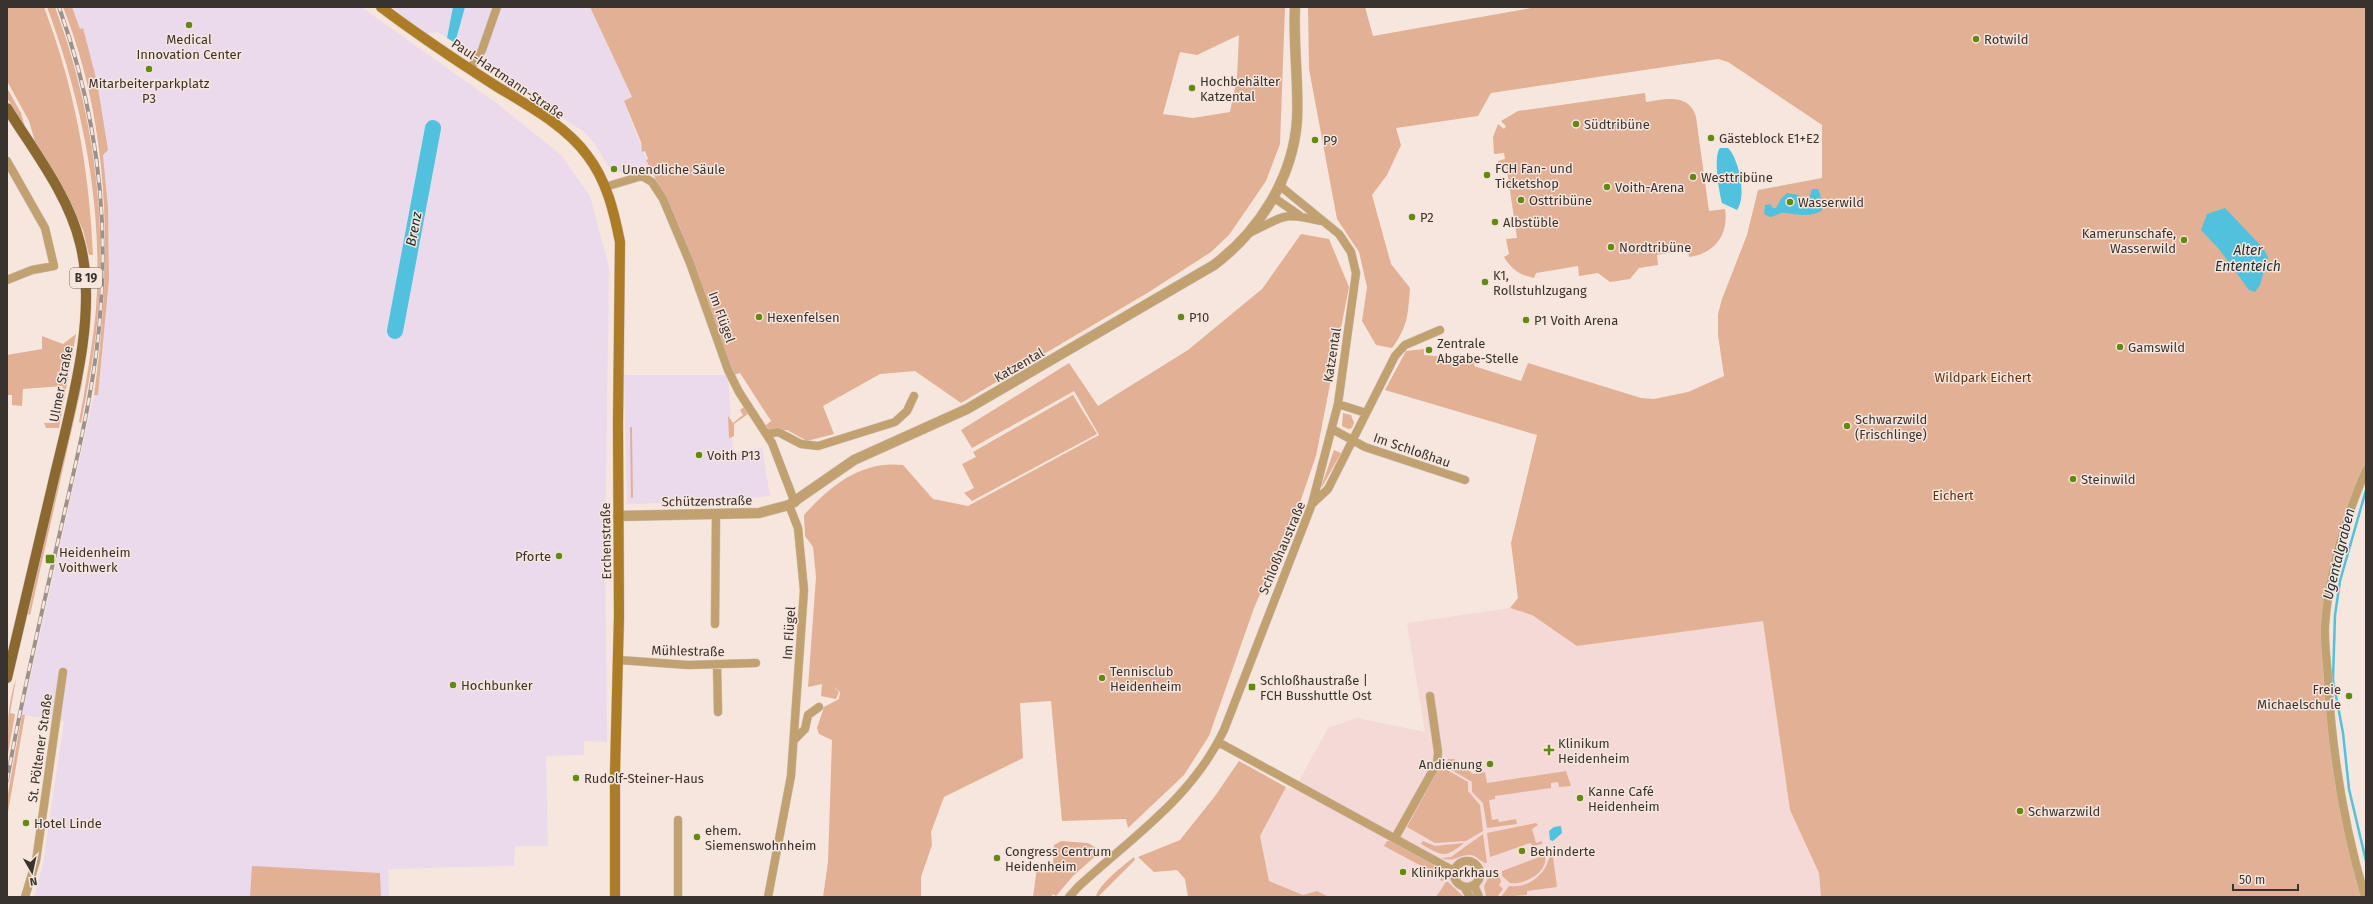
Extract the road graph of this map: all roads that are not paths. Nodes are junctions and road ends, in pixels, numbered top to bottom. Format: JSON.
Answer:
{"nodes":[{"id":1,"x":381,"y":7,"type":"edge"},
{"id":2,"x":497,"y":7,"type":"edge"},
{"id":3,"x":1295,"y":7,"type":"edge"},
{"id":4,"x":470,"y":69,"type":"junction"},
{"id":5,"x":7,"y":108,"type":"edge"},
{"id":6,"x":7,"y":161,"type":"edge"},
{"id":7,"x":1279,"y":185,"type":"junction"},
{"id":8,"x":605,"y":187,"type":"junction"},
{"id":9,"x":1273,"y":197,"type":"junction"},
{"id":10,"x":1299,"y":215,"type":"junction"},
{"id":11,"x":1322,"y":221,"type":"junction"},
{"id":12,"x":1247,"y":234,"type":"junction"},
{"id":13,"x":7,"y":280,"type":"edge"},
{"id":14,"x":1440,"y":330,"type":"dead end"},
{"id":15,"x":914,"y":396,"type":"dead end"},
{"id":16,"x":1338,"y":404,"type":"junction"},
{"id":17,"x":1366,"y":413,"type":"junction"},
{"id":18,"x":1332,"y":429,"type":"junction"},
{"id":19,"x":767,"y":434,"type":"junction"},
{"id":20,"x":1353,"y":441,"type":"junction"},
{"id":21,"x":2366,"y":470,"type":"edge"},
{"id":22,"x":1465,"y":480,"type":"dead end"},
{"id":23,"x":792,"y":504,"type":"junction"},
{"id":24,"x":1312,"y":504,"type":"junction"},
{"id":25,"x":716,"y":514,"type":"junction"},
{"id":26,"x":618,"y":516,"type":"junction"},
{"id":27,"x":715,"y":624,"type":"dead end"},
{"id":28,"x":619,"y":660,"type":"junction"},
{"id":29,"x":756,"y":663,"type":"dead end"},
{"id":30,"x":717,"y":664,"type":"junction"},
{"id":31,"x":63,"y":672,"type":"dead end"},
{"id":32,"x":7,"y":678,"type":"edge"},
{"id":33,"x":1430,"y":696,"type":"dead end"},
{"id":34,"x":818,"y":707,"type":"dead end"},
{"id":35,"x":718,"y":712,"type":"dead end"},
{"id":36,"x":794,"y":740,"type":"junction"},
{"id":37,"x":1218,"y":742,"type":"junction"},
{"id":38,"x":678,"y":820,"type":"dead end"},
{"id":39,"x":1395,"y":838,"type":"junction"},
{"id":40,"x":1454,"y":870,"type":"junction"},
{"id":41,"x":1474,"y":885,"type":"junction"},
{"id":42,"x":1464,"y":887,"type":"junction"},
{"id":43,"x":25,"y":897,"type":"edge"},
{"id":44,"x":615,"y":897,"type":"edge"},
{"id":45,"x":678,"y":897,"type":"edge"},
{"id":46,"x":768,"y":897,"type":"edge"},
{"id":47,"x":1069,"y":897,"type":"edge"},
{"id":48,"x":1470,"y":897,"type":"edge"},
{"id":49,"x":1479,"y":897,"type":"edge"},
{"id":50,"x":2365,"y":897,"type":"edge"}],
"edges":[{"from":1,"to":4,"type":"main road","name":"Paul-Hartmann-Straße"},
{"from":2,"to":4,"type":"street"},
{"from":3,"to":7,"type":"street"},
{"from":4,"to":8,"type":"main road","name":"Paul-Hartmann-Straße"},
{"from":5,"to":32,"type":"main road","name":"Ulmer Straße","number":"B 19"},
{"from":6,"to":13,"type":"street"},
{"from":7,"to":9,"type":"street","name":"Katzental"},
{"from":7,"to":11,"type":"street","name":"Katzental"},
{"from":8,"to":19,"type":"street","name":"Im Flügel"},
{"from":8,"to":26,"type":"main road","name":"Erchenstraße"},
{"from":9,"to":10,"type":"street","name":"Katzental"},
{"from":9,"to":12,"type":"street","name":"Katzental"},
{"from":10,"to":11,"type":"street","name":"Katzental"},
{"from":10,"to":12,"type":"street","name":"Katzental"},
{"from":11,"to":16,"type":"street","name":"Katzental"},
{"from":12,"to":23,"type":"street","name":"Katzental"},
{"from":14,"to":17,"type":"street","name":"Schloßhaustraße"},
{"from":15,"to":19,"type":"street"},
{"from":16,"to":17,"type":"street"},
{"from":16,"to":18,"type":"street","name":"Katzental"},
{"from":17,"to":20,"type":"street","name":"Schloßhaustraße"},
{"from":18,"to":20,"type":"street","name":"Im Schloßhau"},
{"from":18,"to":24,"type":"street","name":"Katzental"},
{"from":19,"to":23,"type":"street","name":"Im Flügel"},
{"from":20,"to":22,"type":"street","name":"Im Schloßhau"},
{"from":20,"to":24,"type":"street","name":"Schloßhaustraße"},
{"from":21,"to":50,"type":"street"},
{"from":23,"to":25,"type":"street","name":"Schützenstraße"},
{"from":23,"to":36,"type":"street","name":"Im Flügel"},
{"from":24,"to":37,"type":"street","name":"Schloßhaustraße"},
{"from":25,"to":26,"type":"street","name":"Schützenstraße"},
{"from":25,"to":27,"type":"street"},
{"from":26,"to":28,"type":"main road","name":"Erchenstraße"},
{"from":28,"to":30,"type":"street","name":"Mühlestraße"},
{"from":28,"to":44,"type":"main road","name":"Erchenstraße"},
{"from":29,"to":30,"type":"street","name":"Mühlestraße"},
{"from":30,"to":35,"type":"street"},
{"from":31,"to":43,"type":"street","name":"St. Pöltener Straße"},
{"from":33,"to":39,"type":"street"},
{"from":34,"to":36,"type":"street"},
{"from":36,"to":46,"type":"street","name":"Im Flügel"},
{"from":37,"to":39,"type":"street"},
{"from":37,"to":47,"type":"street","name":"Schloßhaustraße"},
{"from":38,"to":45,"type":"street"},
{"from":39,"to":40,"type":"street"},
{"from":40,"to":41,"type":"street"},
{"from":40,"to":42,"type":"street"},
{"from":41,"to":42,"type":"street"},
{"from":41,"to":49,"type":"street"},
{"from":42,"to":48,"type":"street"}]}
